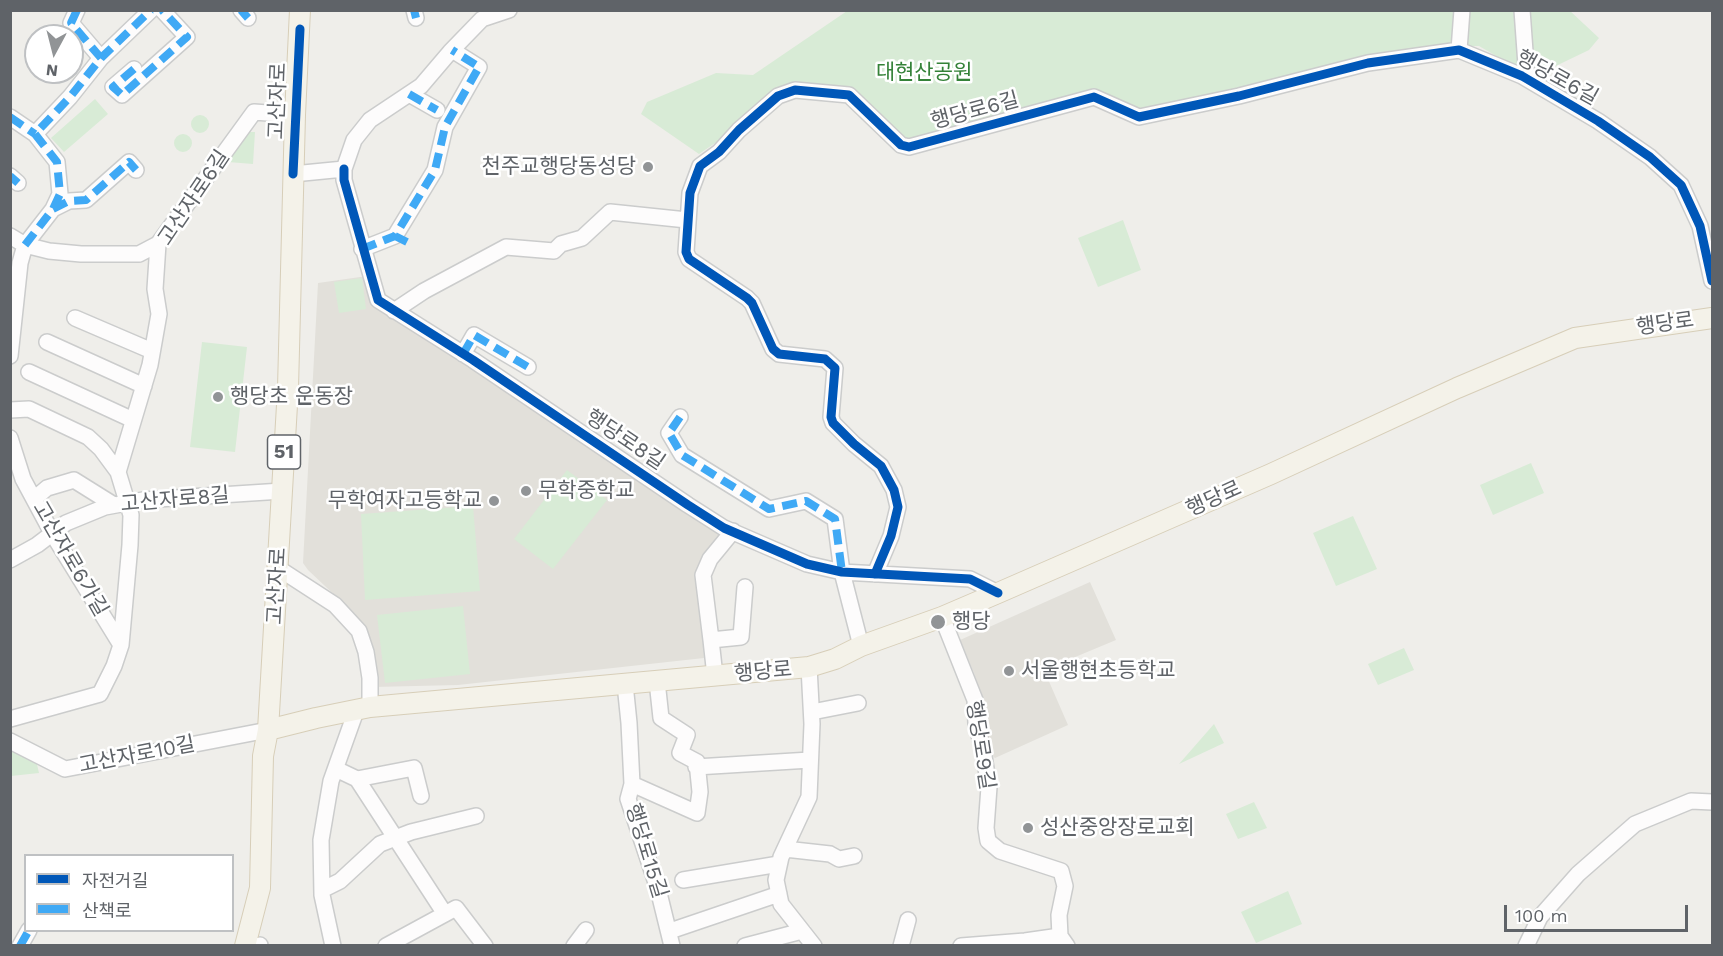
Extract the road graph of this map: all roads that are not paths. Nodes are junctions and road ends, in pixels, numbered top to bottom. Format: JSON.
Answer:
{"nodes":[{"id":1,"x":76,"y":10,"type":"edge"},
{"id":2,"x":152,"y":10,"type":"edge"},
{"id":3,"x":162,"y":10,"type":"edge"},
{"id":4,"x":308,"y":10,"type":"edge"},
{"id":5,"x":509,"y":10,"type":"edge"},
{"id":6,"x":1462,"y":10,"type":"edge"},
{"id":7,"x":1522,"y":10,"type":"edge"},
{"id":8,"x":300,"y":20,"type":"edge"},
{"id":9,"x":452,"y":50,"type":"junction"},
{"id":10,"x":1459,"y":50,"type":"junction"},
{"id":11,"x":101,"y":58,"type":"junction"},
{"id":12,"x":134,"y":69,"type":"dead end"},
{"id":13,"x":1527,"y":79,"type":"junction"},
{"id":14,"x":409,"y":94,"type":"junction"},
{"id":15,"x":438,"y":110,"type":"dead end"},
{"id":16,"x":295,"y":115,"type":"junction"},
{"id":17,"x":10,"y":117,"type":"edge"},
{"id":18,"x":35,"y":134,"type":"junction"},
{"id":19,"x":344,"y":169,"type":"junction"},
{"id":20,"x":136,"y":170,"type":"dead end"},
{"id":21,"x":293,"y":174,"type":"junction"},
{"id":22,"x":53,"y":209,"type":"junction"},
{"id":23,"x":687,"y":220,"type":"junction"},
{"id":24,"x":10,"y":236,"type":"edge"},
{"id":25,"x":158,"y":244,"type":"junction"},
{"id":26,"x":25,"y":245,"type":"junction"},
{"id":27,"x":362,"y":249,"type":"junction"},
{"id":28,"x":1713,"y":281,"type":"edge"},
{"id":29,"x":394,"y":311,"type":"junction"},
{"id":30,"x":75,"y":318,"type":"dead end"},
{"id":31,"x":1713,"y":318,"type":"edge"},
{"id":32,"x":47,"y":342,"type":"dead end"},
{"id":33,"x":152,"y":351,"type":"junction"},
{"id":34,"x":463,"y":354,"type":"junction"},
{"id":35,"x":10,"y":356,"type":"edge"},
{"id":36,"x":528,"y":367,"type":"dead end"},
{"id":37,"x":29,"y":372,"type":"dead end"},
{"id":38,"x":144,"y":386,"type":"junction"},
{"id":39,"x":10,"y":410,"type":"edge"},
{"id":40,"x":680,"y":417,"type":"dead end"},
{"id":41,"x":133,"y":420,"type":"junction"},
{"id":42,"x":10,"y":438,"type":"edge"},
{"id":43,"x":118,"y":472,"type":"junction"},
{"id":44,"x":282,"y":491,"type":"junction"},
{"id":45,"x":34,"y":499,"type":"junction"},
{"id":46,"x":120,"y":504,"type":"junction"},
{"id":47,"x":733,"y":531,"type":"junction"},
{"id":48,"x":52,"y":534,"type":"junction"},
{"id":49,"x":10,"y":560,"type":"edge"},
{"id":50,"x":278,"y":568,"type":"junction"},
{"id":51,"x":843,"y":572,"type":"junction"},
{"id":52,"x":875,"y":574,"type":"junction"},
{"id":53,"x":745,"y":587,"type":"dead end"},
{"id":54,"x":998,"y":593,"type":"junction"},
{"id":55,"x":942,"y":617,"type":"junction"},
{"id":56,"x":711,"y":640,"type":"junction"},
{"id":57,"x":121,"y":645,"type":"junction"},
{"id":58,"x":861,"y":646,"type":"junction"},
{"id":59,"x":809,"y":667,"type":"junction"},
{"id":60,"x":715,"y":676,"type":"junction"},
{"id":61,"x":657,"y":681,"type":"junction"},
{"id":62,"x":625,"y":684,"type":"junction"},
{"id":63,"x":858,"y":703,"type":"dead end"},
{"id":64,"x":363,"y":709,"type":"junction"},
{"id":65,"x":812,"y":712,"type":"junction"},
{"id":66,"x":10,"y":719,"type":"edge"},
{"id":67,"x":268,"y":730,"type":"junction"},
{"id":68,"x":10,"y":741,"type":"edge"},
{"id":69,"x":810,"y":760,"type":"junction"},
{"id":70,"x":696,"y":767,"type":"junction"},
{"id":71,"x":336,"y":769,"type":"junction"},
{"id":72,"x":357,"y":779,"type":"junction"},
{"id":73,"x":632,"y":784,"type":"junction"},
{"id":74,"x":421,"y":796,"type":"dead end"},
{"id":75,"x":1713,"y":802,"type":"edge"},
{"id":76,"x":476,"y":816,"type":"dead end"},
{"id":77,"x":395,"y":837,"type":"junction"},
{"id":78,"x":785,"y":849,"type":"junction"},
{"id":79,"x":854,"y":856,"type":"dead end"},
{"id":80,"x":779,"y":864,"type":"junction"},
{"id":81,"x":684,"y":880,"type":"dead end"},
{"id":82,"x":322,"y":890,"type":"junction"},
{"id":83,"x":779,"y":894,"type":"junction"},
{"id":84,"x":445,"y":914,"type":"junction"},
{"id":85,"x":908,"y":920,"type":"dead end"},
{"id":86,"x":586,"y":930,"type":"dead end"},
{"id":87,"x":802,"y":931,"type":"junction"},
{"id":88,"x":28,"y":932,"type":"edge"},
{"id":89,"x":671,"y":938,"type":"edge"},
{"id":90,"x":1064,"y":940,"type":"edge"},
{"id":91,"x":393,"y":944,"type":"edge"},
{"id":92,"x":20,"y":945,"type":"edge"},
{"id":93,"x":245,"y":945,"type":"edge"},
{"id":94,"x":260,"y":945,"type":"edge"},
{"id":95,"x":333,"y":945,"type":"edge"},
{"id":96,"x":485,"y":945,"type":"edge"},
{"id":97,"x":574,"y":945,"type":"edge"},
{"id":98,"x":745,"y":945,"type":"edge"},
{"id":99,"x":814,"y":945,"type":"edge"},
{"id":100,"x":901,"y":945,"type":"edge"},
{"id":101,"x":961,"y":945,"type":"edge"},
{"id":102,"x":1526,"y":945,"type":"edge"}],
"edges":[{"from":1,"to":11,"type":"street"},
{"from":2,"to":11,"type":"street"},
{"from":3,"to":12,"type":"street"},
{"from":4,"to":8,"type":"main road","name":"고산자로"},
{"from":5,"to":9,"type":"street"},
{"from":6,"to":10,"type":"street"},
{"from":7,"to":13,"type":"street"},
{"from":8,"to":16,"type":"main road","name":"고산자로","number":"51"},
{"from":9,"to":14,"type":"street"},
{"from":9,"to":27,"type":"street"},
{"from":10,"to":13,"type":"street","name":"행당로6길"},
{"from":10,"to":23,"type":"street","name":"행당로6길"},
{"from":11,"to":18,"type":"street"},
{"from":13,"to":28,"type":"street","name":"행당로6길"},
{"from":14,"to":15,"type":"street"},
{"from":14,"to":19,"type":"street"},
{"from":16,"to":21,"type":"main road","name":"고산자로","number":"51"},
{"from":16,"to":25,"type":"street","name":"고산자로6길"},
{"from":17,"to":18,"type":"street"},
{"from":18,"to":22,"type":"street"},
{"from":19,"to":21,"type":"street"},
{"from":19,"to":27,"type":"street","name":"행당로8길"},
{"from":20,"to":22,"type":"street"},
{"from":21,"to":44,"type":"main road","name":"고산자로","number":"51"},
{"from":22,"to":26,"type":"street"},
{"from":23,"to":29,"type":"street"},
{"from":23,"to":52,"type":"street","name":"행당로6길"},
{"from":24,"to":26,"type":"street"},
{"from":25,"to":26,"type":"street"},
{"from":25,"to":33,"type":"street","name":"고산자로6길"},
{"from":26,"to":35,"type":"street"},
{"from":27,"to":29,"type":"street","name":"행당로8길"},
{"from":29,"to":34,"type":"street","name":"행당로8길"},
{"from":30,"to":33,"type":"street"},
{"from":31,"to":54,"type":"main road","name":"행당로"},
{"from":32,"to":38,"type":"street"},
{"from":33,"to":38,"type":"street","name":"고산자로6길"},
{"from":34,"to":36,"type":"street"},
{"from":34,"to":47,"type":"street","name":"행당로8길"},
{"from":37,"to":41,"type":"street"},
{"from":38,"to":41,"type":"street","name":"고산자로6길"},
{"from":39,"to":43,"type":"street"},
{"from":40,"to":51,"type":"street"},
{"from":41,"to":43,"type":"street","name":"고산자로6길"},
{"from":42,"to":45,"type":"street","name":"고산자로6가길"},
{"from":43,"to":46,"type":"street"},
{"from":44,"to":46,"type":"street","name":"고산자로8길"},
{"from":44,"to":50,"type":"main road","name":"고산자로","number":"51"},
{"from":45,"to":46,"type":"street"},
{"from":45,"to":48,"type":"street","name":"고산자로6가길"},
{"from":46,"to":48,"type":"street","name":"고산자로8길"},
{"from":46,"to":57,"type":"street"},
{"from":47,"to":51,"type":"street","name":"행당로8길"},
{"from":47,"to":56,"type":"street"},
{"from":48,"to":49,"type":"street","name":"고산자로8길"},
{"from":48,"to":57,"type":"street","name":"고산자로6가길"},
{"from":50,"to":64,"type":"street"},
{"from":50,"to":67,"type":"main road","name":"고산자로","number":"51"},
{"from":51,"to":52,"type":"street","name":"행당로8길"},
{"from":51,"to":58,"type":"street"},
{"from":52,"to":54,"type":"street","name":"행당로8길"},
{"from":53,"to":56,"type":"street","name":"행당로"},
{"from":54,"to":55,"type":"main road","name":"행당로"},
{"from":55,"to":58,"type":"main road","name":"행당로"},
{"from":55,"to":90,"type":"street","name":"행당로9길"},
{"from":56,"to":60,"type":"street","name":"행당로"},
{"from":57,"to":66,"type":"street"},
{"from":58,"to":59,"type":"main road","name":"행당로"},
{"from":59,"to":60,"type":"main road","name":"행당로"},
{"from":59,"to":65,"type":"street"},
{"from":60,"to":61,"type":"main road","name":"행당로"},
{"from":61,"to":62,"type":"main road","name":"행당로"},
{"from":61,"to":70,"type":"street"},
{"from":62,"to":64,"type":"main road","name":"행당로"},
{"from":62,"to":73,"type":"street","name":"행당로15길"},
{"from":63,"to":65,"type":"street"},
{"from":64,"to":67,"type":"main road","name":"행당로"},
{"from":64,"to":71,"type":"street"},
{"from":65,"to":69,"type":"street"},
{"from":67,"to":68,"type":"street","name":"고산자로10길"},
{"from":67,"to":93,"type":"main road","name":"고산자로","number":"51"},
{"from":67,"to":94,"type":"main road","name":"고산자로","number":"51"},
{"from":69,"to":70,"type":"street"},
{"from":69,"to":78,"type":"street"},
{"from":70,"to":73,"type":"street"},
{"from":71,"to":72,"type":"street"},
{"from":71,"to":82,"type":"street"},
{"from":72,"to":74,"type":"street"},
{"from":72,"to":77,"type":"street"},
{"from":73,"to":89,"type":"street","name":"행당로15길"},
{"from":75,"to":102,"type":"street"},
{"from":76,"to":77,"type":"street"},
{"from":77,"to":82,"type":"street"},
{"from":77,"to":84,"type":"street"},
{"from":78,"to":79,"type":"street"},
{"from":78,"to":80,"type":"street"},
{"from":80,"to":81,"type":"street"},
{"from":80,"to":83,"type":"street"},
{"from":82,"to":95,"type":"street"},
{"from":83,"to":87,"type":"street"},
{"from":83,"to":89,"type":"street"},
{"from":84,"to":91,"type":"street"},
{"from":84,"to":96,"type":"street"},
{"from":85,"to":100,"type":"street"},
{"from":86,"to":97,"type":"street"},
{"from":87,"to":98,"type":"street"},
{"from":87,"to":99,"type":"street"},
{"from":88,"to":92,"type":"street"},
{"from":90,"to":101,"type":"street","name":"행당로9길"}]}
